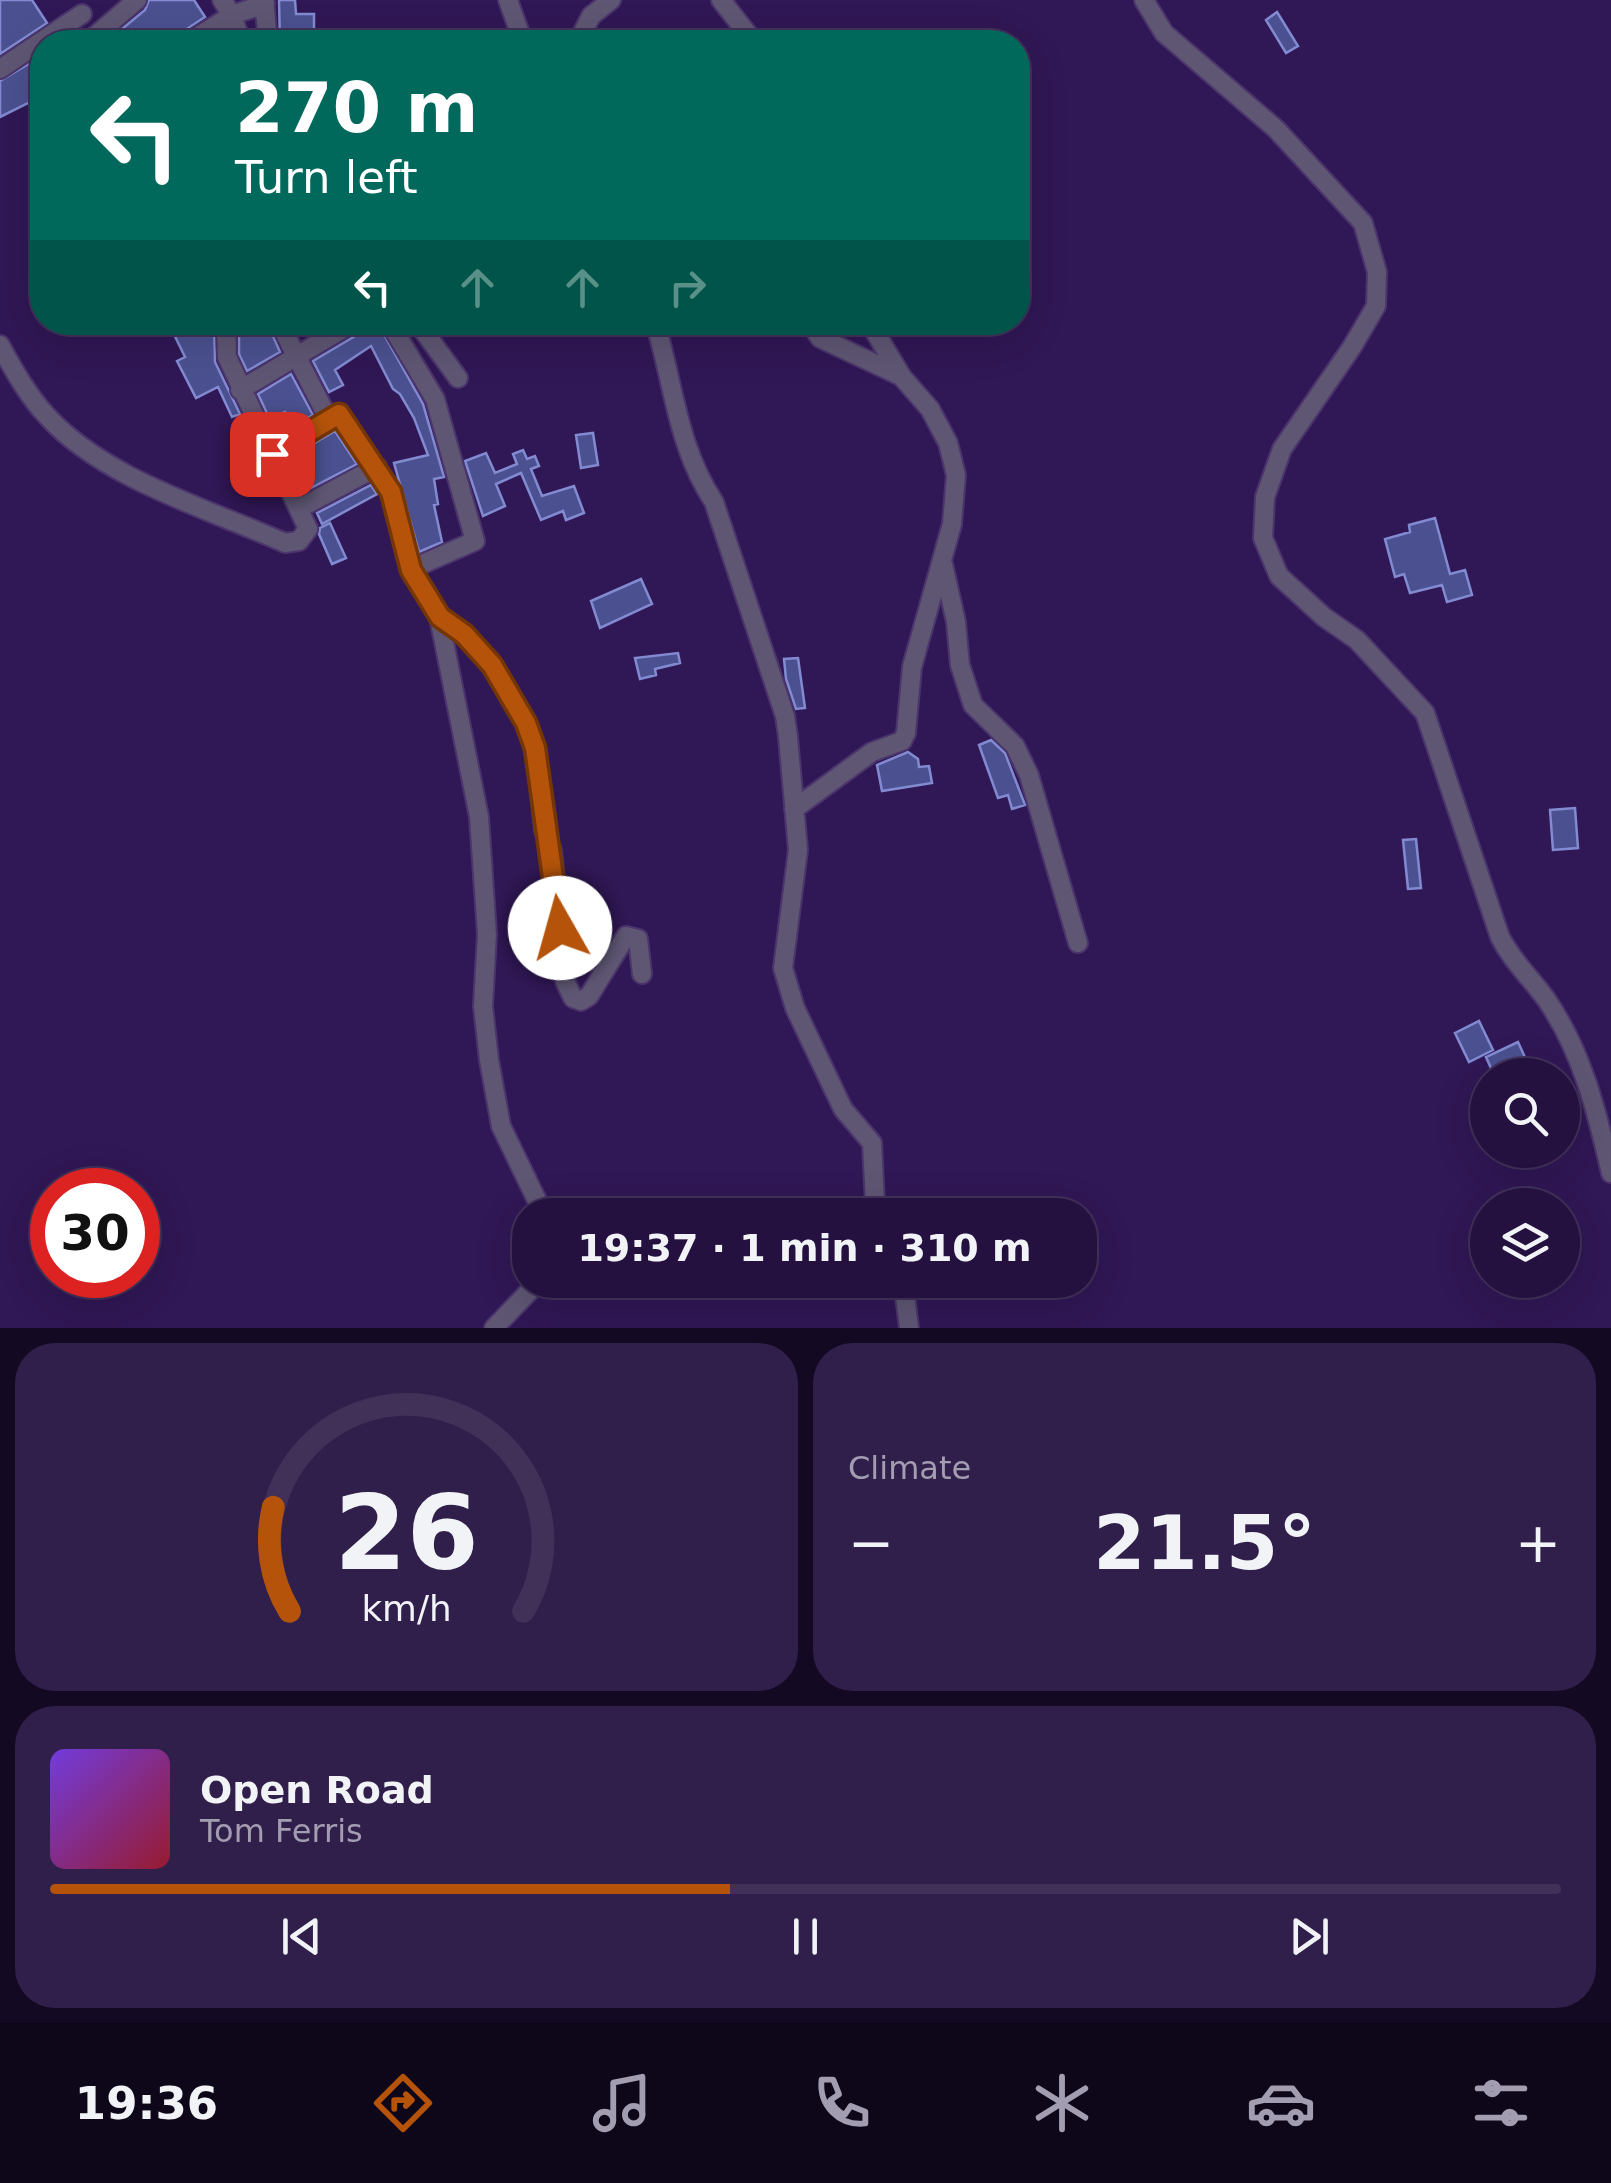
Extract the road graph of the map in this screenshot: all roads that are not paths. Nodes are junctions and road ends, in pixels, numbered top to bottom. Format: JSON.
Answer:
{"nodes":[{"id":1,"x":137,"y":0,"type":"edge"},
{"id":2,"x":508,"y":0,"type":"edge"},
{"id":3,"x":611,"y":0,"type":"edge"},
{"id":4,"x":721,"y":0,"type":"edge"},
{"id":5,"x":1144,"y":0,"type":"edge"},
{"id":6,"x":264,"y":2,"type":"edge"},
{"id":7,"x":77,"y":7,"type":"edge"},
{"id":8,"x":227,"y":7,"type":"edge"},
{"id":9,"x":48,"y":30,"type":"edge"},
{"id":10,"x":92,"y":30,"type":"edge"},
{"id":11,"x":107,"y":30,"type":"edge"},
{"id":12,"x":202,"y":30,"type":"edge"},
{"id":13,"x":267,"y":30,"type":"edge"},
{"id":14,"x":519,"y":30,"type":"edge"},
{"id":15,"x":584,"y":30,"type":"edge"},
{"id":16,"x":745,"y":30,"type":"edge"},
{"id":17,"x":30,"y":45,"type":"edge"},
{"id":18,"x":0,"y":69,"type":"edge"},
{"id":19,"x":226,"y":335,"type":"edge"},
{"id":20,"x":285,"y":335,"type":"edge"},
{"id":21,"x":334,"y":335,"type":"edge"},
{"id":22,"x":398,"y":335,"type":"edge"},
{"id":23,"x":427,"y":335,"type":"edge"},
{"id":24,"x":657,"y":335,"type":"edge"},
{"id":25,"x":818,"y":335,"type":"edge"},
{"id":26,"x":877,"y":335,"type":"edge"},
{"id":27,"x":0,"y":345,"type":"edge"},
{"id":28,"x":296,"y":359,"type":"junction"},
{"id":29,"x":902,"y":377,"type":"junction"},
{"id":30,"x":458,"y":378,"type":"dead end"},
{"id":31,"x":240,"y":390,"type":"junction"},
{"id":32,"x":329,"y":420,"type":"junction"},
{"id":33,"x":272,"y":454,"type":"junction"},
{"id":34,"x":377,"y":467,"type":"junction"},
{"id":35,"x":300,"y":508,"type":"junction"},
{"id":36,"x":941,"y":555,"type":"junction"},
{"id":37,"x":411,"y":570,"type":"junction"},
{"id":38,"x":440,"y":617,"type":"junction"},
{"id":39,"x":794,"y":808,"type":"junction"},
{"id":40,"x":1078,"y":943,"type":"dead end"},
{"id":41,"x":642,"y":974,"type":"dead end"},
{"id":42,"x":1611,"y":1172,"type":"edge"},
{"id":43,"x":536,"y":1198,"type":"edge"},
{"id":44,"x":876,"y":1198,"type":"edge"},
{"id":45,"x":523,"y":1298,"type":"edge"},
{"id":46,"x":905,"y":1298,"type":"edge"},
{"id":47,"x":494,"y":1328,"type":"edge"},
{"id":48,"x":909,"y":1328,"type":"edge"}],
"edges":[{"from":1,"to":11,"type":"street"},
{"from":2,"to":14,"type":"street"},
{"from":3,"to":15,"type":"street"},
{"from":4,"to":16,"type":"street"},
{"from":5,"to":42,"type":"street"},
{"from":6,"to":8,"type":"street"},
{"from":6,"to":13,"type":"street"},
{"from":7,"to":9,"type":"street"},
{"from":7,"to":10,"type":"street"},
{"from":8,"to":12,"type":"street"},
{"from":17,"to":18,"type":"street"},
{"from":19,"to":31,"type":"street"},
{"from":20,"to":28,"type":"street"},
{"from":21,"to":28,"type":"street"},
{"from":22,"to":37,"type":"street"},
{"from":23,"to":30,"type":"street"},
{"from":24,"to":39,"type":"street"},
{"from":25,"to":29,"type":"street"},
{"from":26,"to":29,"type":"street"},
{"from":27,"to":35,"type":"street"},
{"from":28,"to":31,"type":"street"},
{"from":28,"to":32,"type":"street"},
{"from":29,"to":36,"type":"street"},
{"from":31,"to":33,"type":"street"},
{"from":32,"to":33,"type":"street"},
{"from":32,"to":34,"type":"street"},
{"from":33,"to":35,"type":"street"},
{"from":34,"to":35,"type":"street"},
{"from":34,"to":37,"type":"street"},
{"from":36,"to":39,"type":"street"},
{"from":36,"to":40,"type":"street"},
{"from":37,"to":38,"type":"street"},
{"from":38,"to":41,"type":"street"},
{"from":38,"to":43,"type":"street"},
{"from":39,"to":44,"type":"street"},
{"from":45,"to":47,"type":"street"},
{"from":46,"to":48,"type":"street"}]}
